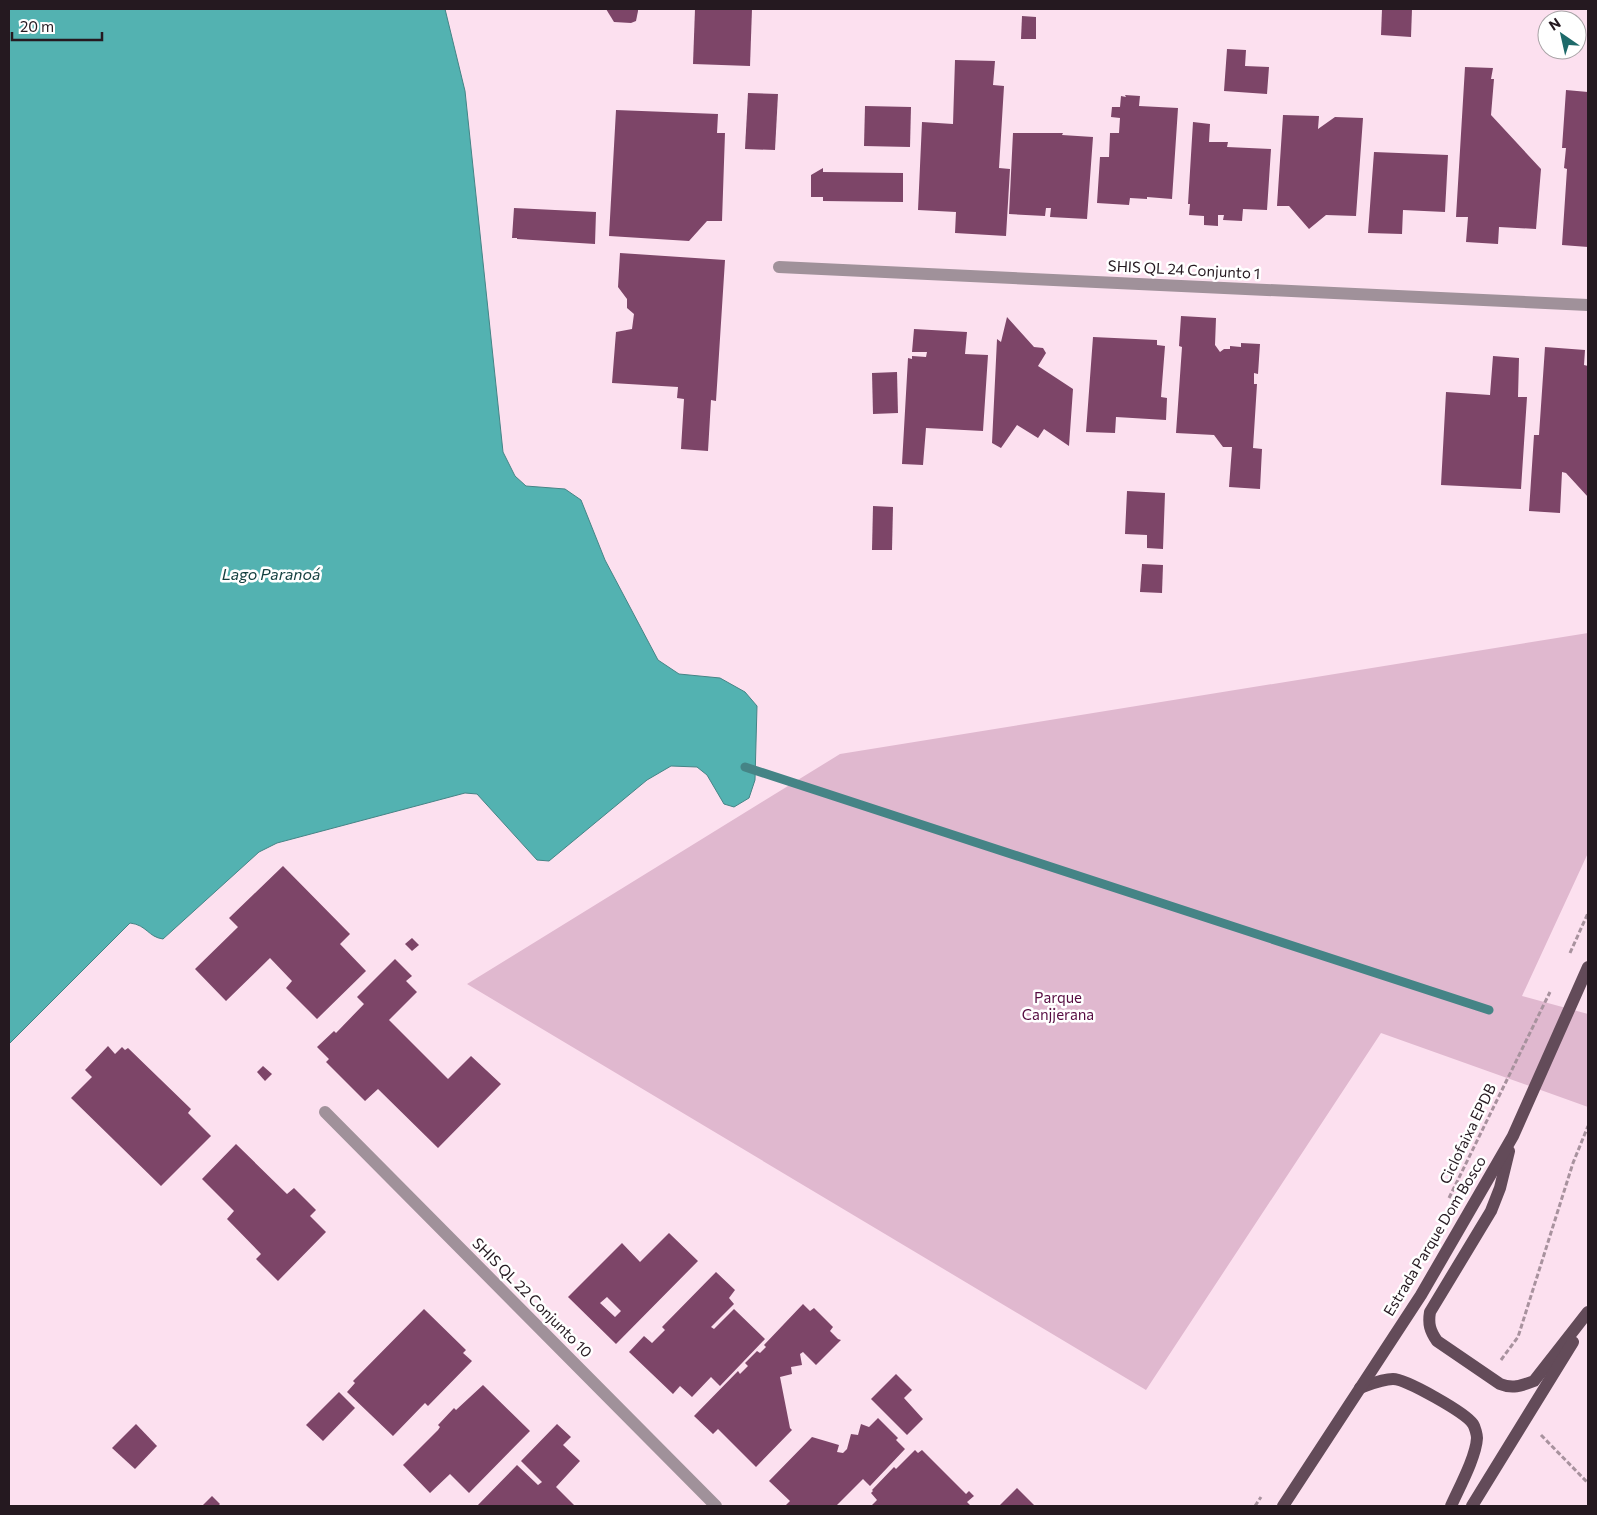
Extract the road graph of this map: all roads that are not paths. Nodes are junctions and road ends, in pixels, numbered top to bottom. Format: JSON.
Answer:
{"nodes":[{"id":1,"x":779,"y":267,"type":"dead end"},
{"id":2,"x":1588,"y":305,"type":"edge"},
{"id":3,"x":1588,"y":967,"type":"edge"},
{"id":4,"x":325,"y":1112,"type":"dead end"},
{"id":5,"x":1513,"y":1136,"type":"junction"},
{"id":6,"x":1588,"y":1312,"type":"edge"},
{"id":7,"x":1588,"y":1318,"type":"edge"},
{"id":8,"x":1360,"y":1388,"type":"junction"},
{"id":9,"x":716,"y":1506,"type":"edge"},
{"id":10,"x":1283,"y":1506,"type":"edge"},
{"id":11,"x":1451,"y":1506,"type":"edge"},
{"id":12,"x":1472,"y":1506,"type":"edge"}],
"edges":[{"from":1,"to":2,"type":"street","name":"SHIS QL 24 Conjunto 1"},
{"from":3,"to":5,"type":"main road","name":"Estrada Parque Dom Bosco"},
{"from":4,"to":9,"type":"street","name":"SHIS QL 22 Conjunto 10"},
{"from":5,"to":6,"type":"main road"},
{"from":5,"to":8,"type":"main road","name":"Estrada Parque Dom Bosco"},
{"from":7,"to":12,"type":"main road"},
{"from":8,"to":10,"type":"main road","name":"Estrada Parque Dom Bosco"},
{"from":8,"to":11,"type":"main road"}]}
